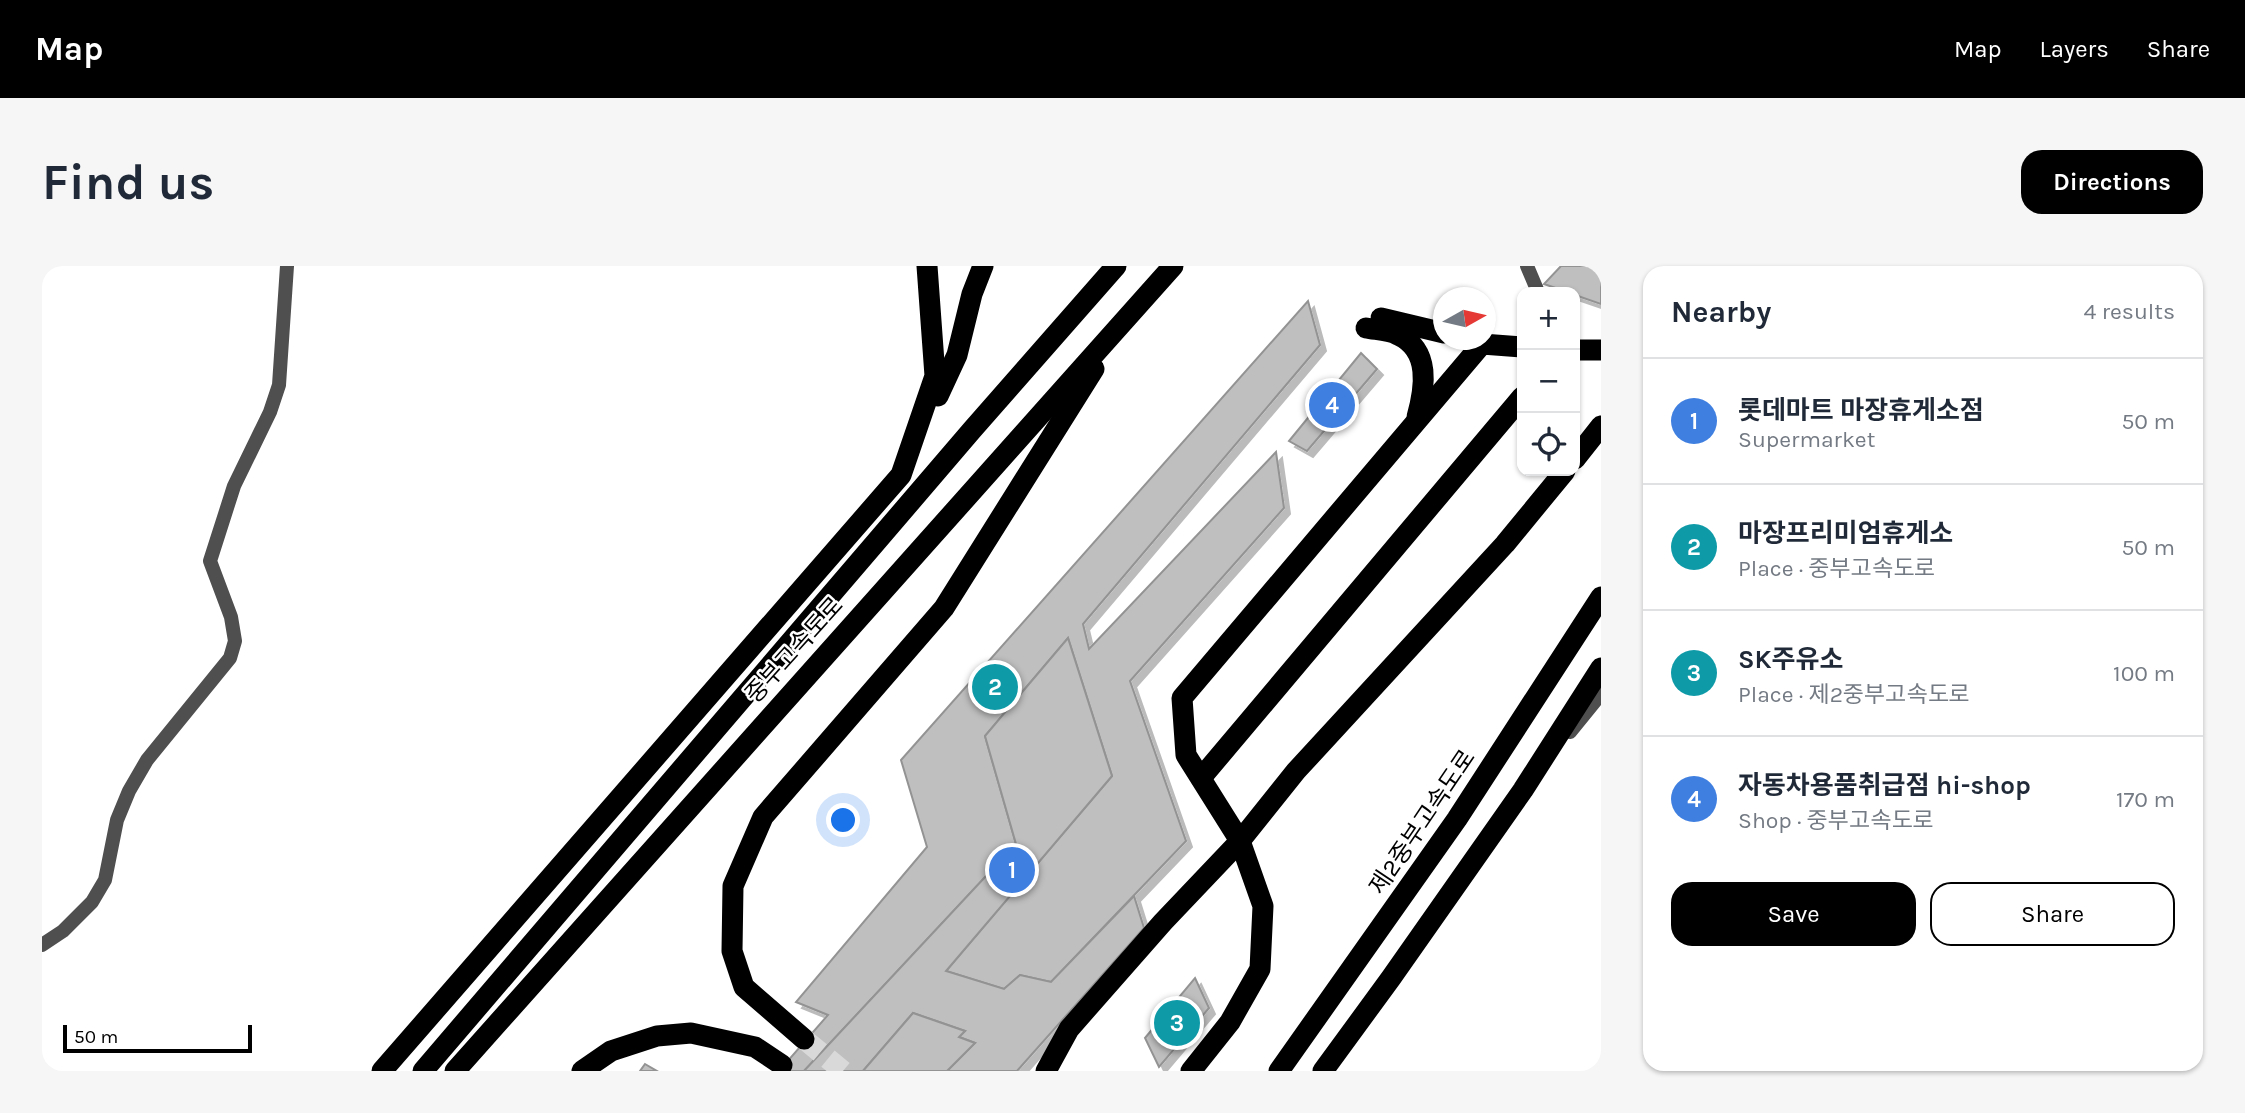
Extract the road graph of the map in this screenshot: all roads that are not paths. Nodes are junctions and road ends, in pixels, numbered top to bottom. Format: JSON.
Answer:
{"nodes":[{"id":1,"x":287,"y":266,"type":"edge"},
{"id":2,"x":926,"y":266,"type":"edge"},
{"id":3,"x":983,"y":266,"type":"edge"},
{"id":4,"x":1116,"y":266,"type":"edge"},
{"id":5,"x":1173,"y":266,"type":"edge"},
{"id":6,"x":1527,"y":266,"type":"edge"},
{"id":7,"x":1536,"y":287,"type":"edge"},
{"id":8,"x":1123,"y":322,"type":"junction"},
{"id":9,"x":1433,"y":331,"type":"edge"},
{"id":10,"x":1496,"y":344,"type":"edge"},
{"id":11,"x":1517,"y":346,"type":"edge"},
{"id":12,"x":1469,"y":350,"type":"edge"},
{"id":13,"x":1580,"y":350,"type":"edge"},
{"id":14,"x":1601,"y":350,"type":"edge"},
{"id":15,"x":1517,"y":403,"type":"edge"},
{"id":16,"x":1417,"y":420,"type":"junction"},
{"id":17,"x":1601,"y":426,"type":"edge"},
{"id":18,"x":1580,"y":452,"type":"edge"},
{"id":19,"x":906,"y":462,"type":"junction"},
{"id":20,"x":1561,"y":476,"type":"edge"},
{"id":21,"x":1601,"y":597,"type":"edge"},
{"id":22,"x":1601,"y":668,"type":"edge"},
{"id":23,"x":1601,"y":694,"type":"edge"},
{"id":24,"x":1200,"y":778,"type":"junction"},
{"id":25,"x":1523,"y":790,"type":"junction"},
{"id":26,"x":1240,"y":841,"type":"junction"},
{"id":27,"x":42,"y":945,"type":"edge"},
{"id":28,"x":804,"y":1039,"type":"tunnel mouth"},
{"id":29,"x":782,"y":1065,"type":"dead end"},
{"id":30,"x":382,"y":1071,"type":"edge"},
{"id":31,"x":422,"y":1071,"type":"edge"},
{"id":32,"x":455,"y":1071,"type":"edge"},
{"id":33,"x":582,"y":1071,"type":"edge"},
{"id":34,"x":1046,"y":1071,"type":"edge"},
{"id":35,"x":1191,"y":1071,"type":"edge"},
{"id":36,"x":1279,"y":1071,"type":"edge"},
{"id":37,"x":1323,"y":1071,"type":"edge"}],
"edges":[{"from":1,"to":27,"type":"street"},
{"from":2,"to":19,"type":"highway"},
{"from":3,"to":19,"type":"highway"},
{"from":4,"to":31,"type":"highway","name":"중부고속도로"},
{"from":5,"to":8,"type":"highway","name":"중부고속도로"},
{"from":6,"to":7,"type":"street"},
{"from":8,"to":28,"type":"highway"},
{"from":8,"to":32,"type":"highway","name":"중부고속도로"},
{"from":9,"to":16,"type":"highway"},
{"from":10,"to":11,"type":"highway"},
{"from":12,"to":16,"type":"highway"},
{"from":13,"to":14,"type":"highway"},
{"from":15,"to":24,"type":"highway"},
{"from":16,"to":24,"type":"highway"},
{"from":17,"to":18,"type":"highway"},
{"from":19,"to":30,"type":"highway"},
{"from":20,"to":26,"type":"highway"},
{"from":21,"to":36,"type":"highway","name":"제2중부고속도로"},
{"from":22,"to":25,"type":"highway"},
{"from":23,"to":25,"type":"street"},
{"from":24,"to":26,"type":"highway"},
{"from":25,"to":37,"type":"highway"},
{"from":26,"to":34,"type":"highway"},
{"from":26,"to":35,"type":"highway"},
{"from":29,"to":33,"type":"highway"}]}
